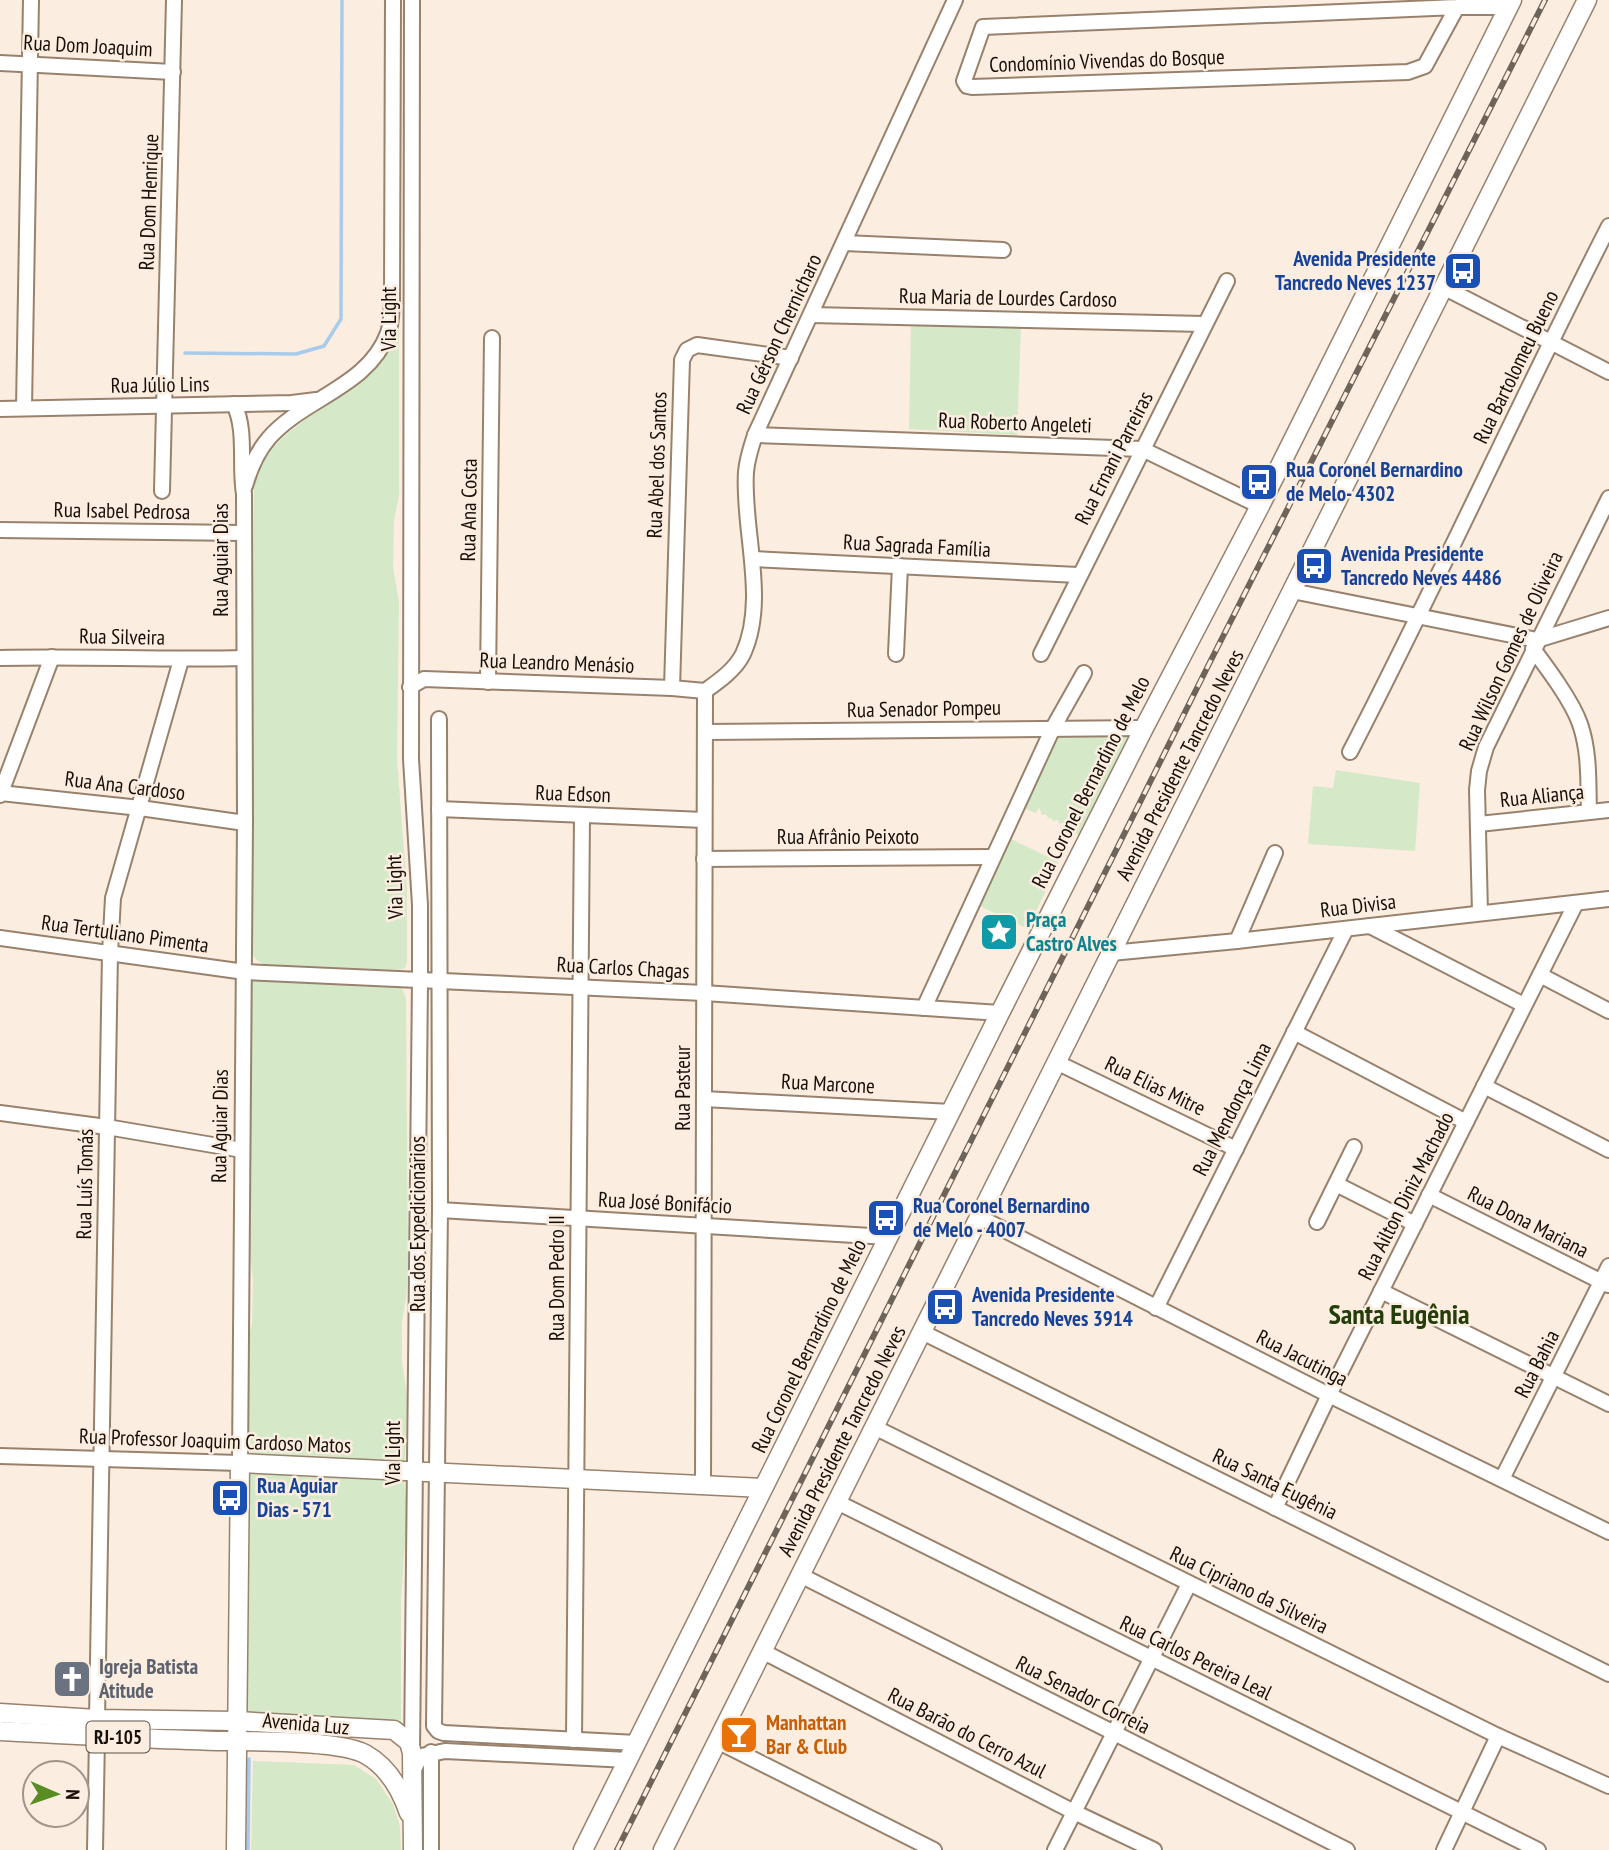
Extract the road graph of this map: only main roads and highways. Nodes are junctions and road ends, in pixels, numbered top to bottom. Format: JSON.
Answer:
{"nodes":[{"id":1,"x":1587,"y":0,"type":"edge"},
{"id":2,"x":1511,"y":3,"type":"edge"},
{"id":3,"x":240,"y":1463,"type":"joint"},
{"id":4,"x":763,"y":1488,"type":"junction"},
{"id":5,"x":0,"y":1713,"type":"edge"},
{"id":6,"x":236,"y":1721,"type":"junction"},
{"id":7,"x":97,"y":1728,"type":"junction"},
{"id":8,"x":0,"y":1731,"type":"edge"},
{"id":9,"x":237,"y":1741,"type":"junction"},
{"id":10,"x":412,"y":1753,"type":"joint"},
{"id":11,"x":413,"y":1826,"type":"junction"},
{"id":12,"x":669,"y":1848,"type":"edge"},
{"id":13,"x":236,"y":1850,"type":"edge"},
{"id":14,"x":413,"y":1850,"type":"edge"},
{"id":15,"x":583,"y":1850,"type":"edge"}],
"edges":[{"from":1,"to":12,"type":"main road","name":"Avenida Presidente Tancredo Neves"},
{"from":2,"to":4,"type":"main road","name":"Rua Coronel Bernardino de Melo"},
{"from":3,"to":4,"type":"main road","name":"Rua Professor Joaquim Cardoso Matos"},
{"from":3,"to":6,"type":"main road","name":"Rua Aguiar Dias"},
{"from":4,"to":15,"type":"main road","name":"Rua Coronel Bernardino de Melo"},
{"from":5,"to":7,"type":"main road","name":"Avenida Luz","number":"RJ-105"},
{"from":6,"to":7,"type":"main road","name":"Avenida Luz","number":"RJ-105"},
{"from":6,"to":9,"type":"main road","name":"Rua Aguiar Dias"},
{"from":6,"to":10,"type":"main road","name":"Avenida Luz","number":"RJ-105"},
{"from":7,"to":8,"type":"main road","name":"Avenida Luz","number":"RJ-105"},
{"from":7,"to":9,"type":"main road","name":"Avenida Luz","number":"RJ-105"},
{"from":9,"to":11,"type":"main road","name":"Avenida Luz","number":"RJ-105"},
{"from":9,"to":13,"type":"main road","name":"Rua Aguiar Dias"},
{"from":10,"to":11,"type":"main road","name":"Via Light","number":"RJ-105"},
{"from":11,"to":14,"type":"main road","number":"RJ-105"}]}
